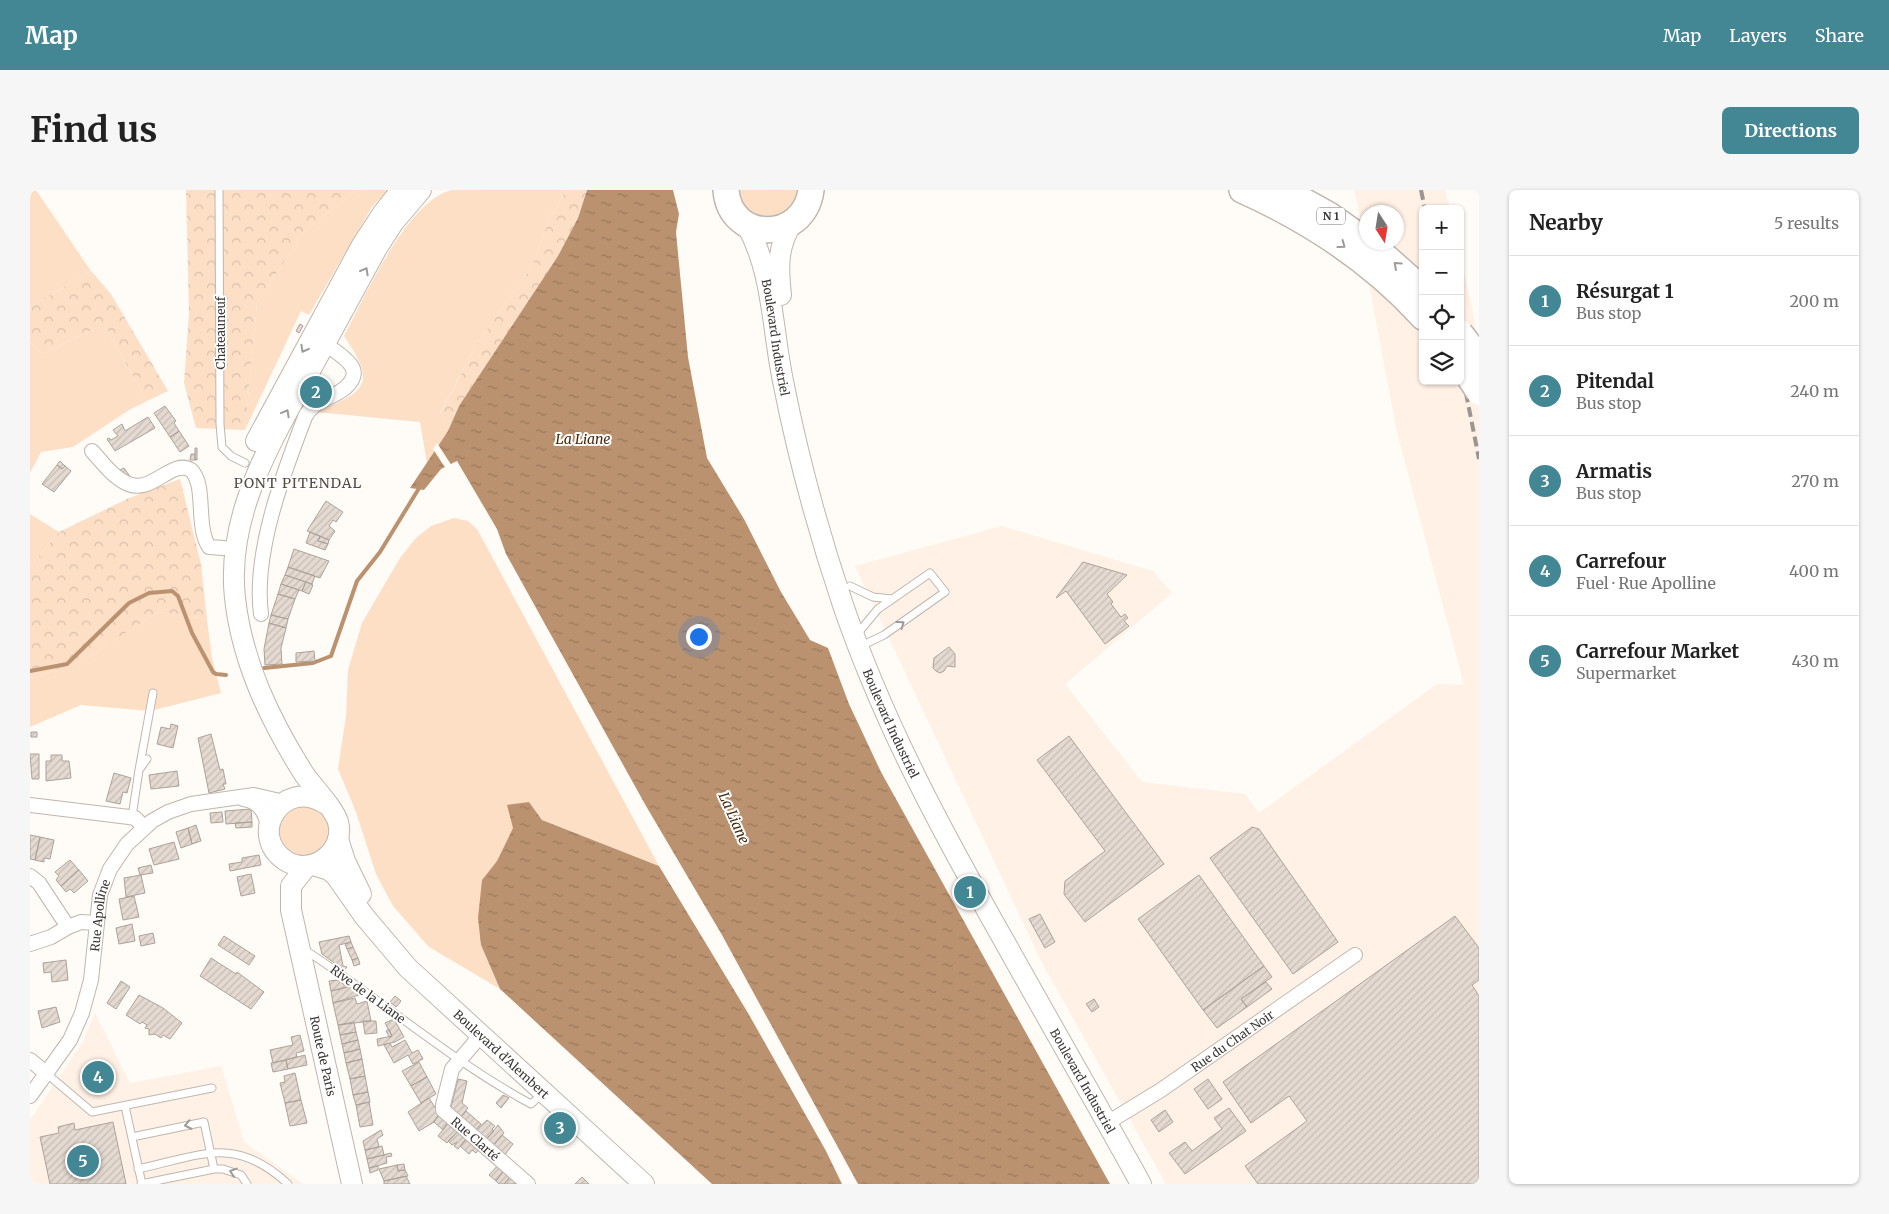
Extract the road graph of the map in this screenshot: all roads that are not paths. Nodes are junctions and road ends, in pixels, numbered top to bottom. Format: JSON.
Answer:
{"nodes":[{"id":1,"x":219,"y":190,"type":"edge"},
{"id":2,"x":401,"y":190,"type":"edge"},
{"id":3,"x":421,"y":190,"type":"edge"},
{"id":4,"x":829,"y":190,"type":"edge"},
{"id":5,"x":1242,"y":190,"type":"edge"},
{"id":6,"x":723,"y":195,"type":"edge"},
{"id":7,"x":810,"y":196,"type":"edge"},
{"id":8,"x":1288,"y":198,"type":"edge"},
{"id":9,"x":792,"y":223,"type":"junction"},
{"id":10,"x":746,"y":224,"type":"junction"},
{"id":11,"x":1359,"y":237,"type":"edge"},
{"id":12,"x":1377,"y":250,"type":"edge"},
{"id":13,"x":345,"y":276,"type":"junction"},
{"id":14,"x":1419,"y":287,"type":"edge"},
{"id":15,"x":1419,"y":313,"type":"edge"},
{"id":16,"x":1464,"y":338,"type":"edge"},
{"id":17,"x":325,"y":344,"type":"junction"},
{"id":18,"x":1479,"y":358,"type":"edge"},
{"id":19,"x":1464,"y":369,"type":"edge"},
{"id":20,"x":1479,"y":392,"type":"edge"},
{"id":21,"x":92,"y":451,"type":"dead end"},
{"id":22,"x":245,"y":463,"type":"junction"},
{"id":23,"x":224,"y":548,"type":"junction"},
{"id":24,"x":850,"y":586,"type":"junction"},
{"id":25,"x":892,"y":599,"type":"junction"},
{"id":26,"x":261,"y":614,"type":"dead end"},
{"id":27,"x":862,"y":638,"type":"junction"},
{"id":28,"x":153,"y":693,"type":"dead end"},
{"id":29,"x":146,"y":759,"type":"dead end"},
{"id":30,"x":139,"y":770,"type":"junction"},
{"id":31,"x":232,"y":798,"type":"junction"},
{"id":32,"x":287,"y":800,"type":"junction"},
{"id":33,"x":324,"y":802,"type":"junction"},
{"id":34,"x":30,"y":805,"type":"edge"},
{"id":35,"x":132,"y":817,"type":"junction"},
{"id":36,"x":144,"y":827,"type":"junction"},
{"id":37,"x":269,"y":828,"type":"junction"},
{"id":38,"x":338,"y":838,"type":"junction"},
{"id":39,"x":274,"y":849,"type":"junction"},
{"id":40,"x":310,"y":865,"type":"junction"},
{"id":41,"x":30,"y":876,"type":"edge"},
{"id":42,"x":96,"y":924,"type":"junction"},
{"id":43,"x":68,"y":927,"type":"junction"},
{"id":44,"x":296,"y":937,"type":"junction"},
{"id":45,"x":385,"y":941,"type":"junction"},
{"id":46,"x":30,"y":944,"type":"edge"},
{"id":47,"x":1355,"y":954,"type":"dead end"},
{"id":48,"x":481,"y":1035,"type":"junction"},
{"id":49,"x":459,"y":1059,"type":"junction"},
{"id":50,"x":30,"y":1060,"type":"edge"},
{"id":51,"x":47,"y":1074,"type":"junction"},
{"id":52,"x":212,"y":1088,"type":"dead end"},
{"id":53,"x":30,"y":1096,"type":"edge"},
{"id":54,"x":537,"y":1098,"type":"junction"},
{"id":55,"x":125,"y":1106,"type":"junction"},
{"id":56,"x":1112,"y":1120,"type":"junction"},
{"id":57,"x":132,"y":1137,"type":"junction"},
{"id":58,"x":211,"y":1154,"type":"junction"},
{"id":59,"x":138,"y":1169,"type":"junction"},
{"id":60,"x":214,"y":1169,"type":"junction"},
{"id":61,"x":142,"y":1184,"type":"edge"},
{"id":62,"x":247,"y":1184,"type":"edge"},
{"id":63,"x":288,"y":1184,"type":"edge"},
{"id":64,"x":352,"y":1184,"type":"edge"},
{"id":65,"x":528,"y":1184,"type":"edge"},
{"id":66,"x":644,"y":1184,"type":"edge"},
{"id":67,"x":1141,"y":1184,"type":"edge"},
{"id":68,"x":1155,"y":1184,"type":"edge"}],
"edges":[{"from":1,"to":22,"type":"lane","name":"Chateauneuf"},
{"from":2,"to":13,"type":"street"},
{"from":17,"to":3,"type":"street","one_way":true},
{"from":4,"to":7,"type":"highway"},
{"from":5,"to":8,"type":"highway","number":"N 1"},
{"from":6,"to":10,"type":"highway"},
{"from":7,"to":9,"type":"highway"},
{"from":8,"to":11,"type":"highway","number":"N 1"},
{"from":8,"to":15,"type":"highway","number":"N 1","one_way":true},
{"from":9,"to":10,"type":"highway"},
{"from":9,"to":24,"type":"street","name":"Boulevard Industriel"},
{"from":10,"to":27,"type":"street","name":"Boulevard Industriel"},
{"from":14,"to":12,"type":"highway","number":"N 1","one_way":true},
{"from":13,"to":17,"type":"street"},
{"from":13,"to":22,"type":"street","one_way":true},
{"from":16,"to":18,"type":"highway","bridge":true},
{"from":17,"to":26,"type":"street"},
{"from":33,"to":17,"type":"street","one_way":true},
{"from":19,"to":20,"type":"highway","bridge":true},
{"from":21,"to":23,"type":"street"},
{"from":22,"to":23,"type":"street"},
{"from":23,"to":32,"type":"street"},
{"from":24,"to":25,"type":"lane"},
{"from":24,"to":27,"type":"street","name":"Boulevard Industriel"},
{"from":25,"to":27,"type":"lane"},
{"from":27,"to":25,"type":"lane","one_way":true},
{"from":27,"to":56,"type":"street","name":"Boulevard Industriel"},
{"from":28,"to":30,"type":"lane"},
{"from":29,"to":30,"type":"lane"},
{"from":30,"to":35,"type":"lane"},
{"from":31,"to":32,"type":"street","name":"Rue Apolline"},
{"from":31,"to":36,"type":"street","name":"Rue Apolline"},
{"from":31,"to":37,"type":"street","name":"Rue Apolline"},
{"from":32,"to":33,"type":"street"},
{"from":32,"to":37,"type":"street"},
{"from":33,"to":38,"type":"street"},
{"from":34,"to":35,"type":"street"},
{"from":35,"to":36,"type":"street"},
{"from":36,"to":42,"type":"street","name":"Rue Apolline"},
{"from":37,"to":39,"type":"street"},
{"from":38,"to":40,"type":"street"},
{"from":38,"to":45,"type":"street","name":"Boulevard d'Alembert"},
{"from":39,"to":40,"type":"street"},
{"from":39,"to":44,"type":"street","name":"Route de Paris"},
{"from":40,"to":44,"type":"street","name":"Route de Paris"},
{"from":40,"to":45,"type":"street","name":"Boulevard d'Alembert"},
{"from":41,"to":43,"type":"street"},
{"from":42,"to":43,"type":"street"},
{"from":42,"to":51,"type":"street","name":"Rue Apolline"},
{"from":43,"to":46,"type":"street"},
{"from":44,"to":49,"type":"lane","name":"Rive de la Liane"},
{"from":44,"to":64,"type":"street","name":"Route de Paris"},
{"from":45,"to":48,"type":"street","name":"Boulevard d'Alembert"},
{"from":47,"to":56,"type":"street","name":"Rue du Chat Noir"},
{"from":48,"to":49,"type":"street","name":"Rue Clarté"},
{"from":48,"to":54,"type":"street","name":"Boulevard d'Alembert"},
{"from":49,"to":54,"type":"lane","name":"Rive de la Liane"},
{"from":49,"to":65,"type":"street","name":"Rue Clarté"},
{"from":50,"to":51,"type":"street"},
{"from":51,"to":53,"type":"street","name":"Rue Apolline"},
{"from":51,"to":55,"type":"lane"},
{"from":52,"to":55,"type":"lane"},
{"from":54,"to":66,"type":"street","name":"Boulevard d'Alembert"},
{"from":55,"to":57,"type":"lane"},
{"from":56,"to":67,"type":"street","name":"Boulevard Industriel"},
{"from":56,"to":68,"type":"street","name":"Boulevard Industriel"},
{"from":58,"to":57,"type":"lane","one_way":true},
{"from":57,"to":59,"type":"lane"},
{"from":58,"to":59,"type":"lane"},
{"from":58,"to":60,"type":"lane"},
{"from":58,"to":63,"type":"lane"},
{"from":59,"to":61,"type":"lane"},
{"from":60,"to":61,"type":"lane"},
{"from":62,"to":60,"type":"lane","one_way":true}]}
